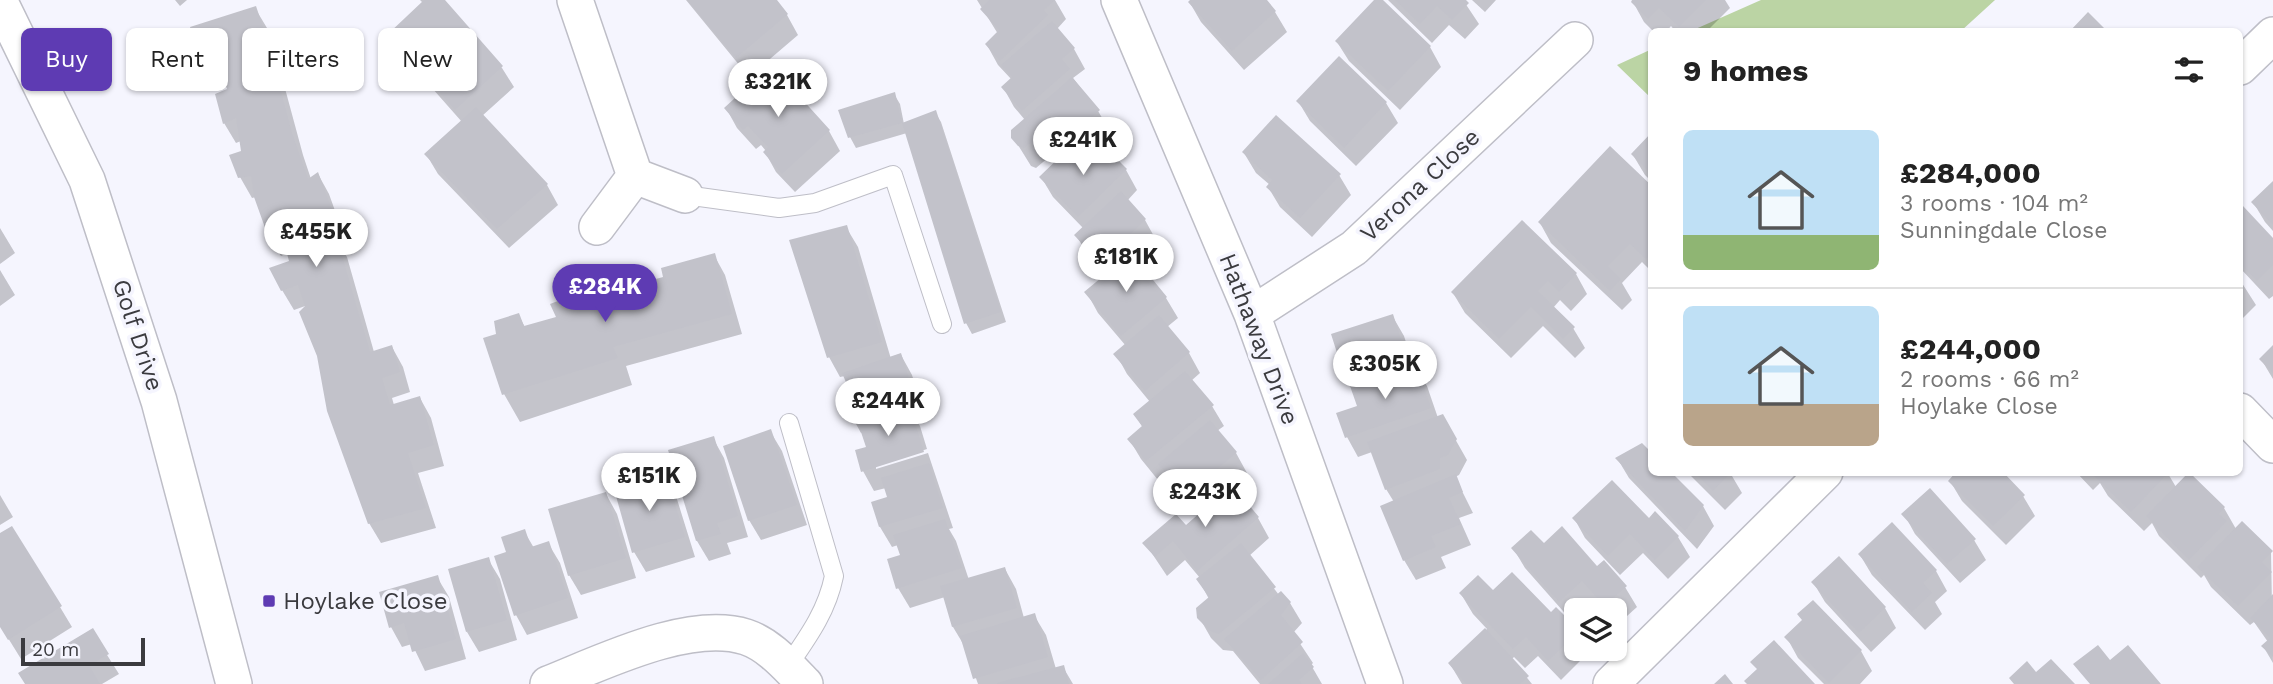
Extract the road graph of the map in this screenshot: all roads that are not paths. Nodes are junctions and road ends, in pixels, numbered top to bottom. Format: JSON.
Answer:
{"nodes":[{"id":1,"x":575,"y":0,"type":"edge"},
{"id":2,"x":1119,"y":0,"type":"edge"},
{"id":3,"x":0,"y":2,"type":"edge"},
{"id":4,"x":2273,"y":36,"type":"edge"},
{"id":5,"x":1575,"y":40,"type":"dead end"},
{"id":6,"x":2243,"y":64,"type":"edge"},
{"id":7,"x":635,"y":176,"type":"junction"},
{"id":8,"x":685,"y":195,"type":"joint"},
{"id":9,"x":597,"y":227,"type":"dead end"},
{"id":10,"x":1252,"y":314,"type":"junction"},
{"id":11,"x":942,"y":324,"type":"dead end"},
{"id":12,"x":2243,"y":414,"type":"edge"},
{"id":13,"x":789,"y":423,"type":"dead end"},
{"id":14,"x":2273,"y":445,"type":"edge"},
{"id":15,"x":1821,"y":476,"type":"edge"},
{"id":16,"x":797,"y":675,"type":"edge"},
{"id":17,"x":234,"y":684,"type":"edge"},
{"id":18,"x":548,"y":684,"type":"edge"},
{"id":19,"x":1385,"y":684,"type":"edge"},
{"id":20,"x":1612,"y":684,"type":"edge"}],
"edges":[{"from":1,"to":7,"type":"street"},
{"from":2,"to":10,"type":"street","name":"Hathaway Drive"},
{"from":3,"to":17,"type":"street","name":"Golf Drive"},
{"from":4,"to":6,"type":"street"},
{"from":5,"to":10,"type":"street","name":"Verona Close"},
{"from":7,"to":8,"type":"street"},
{"from":7,"to":9,"type":"street"},
{"from":8,"to":11,"type":"lane"},
{"from":10,"to":19,"type":"street","name":"Hathaway Drive"},
{"from":12,"to":14,"type":"street"},
{"from":13,"to":16,"type":"lane"},
{"from":15,"to":20,"type":"street"},
{"from":16,"to":18,"type":"street"}]}
